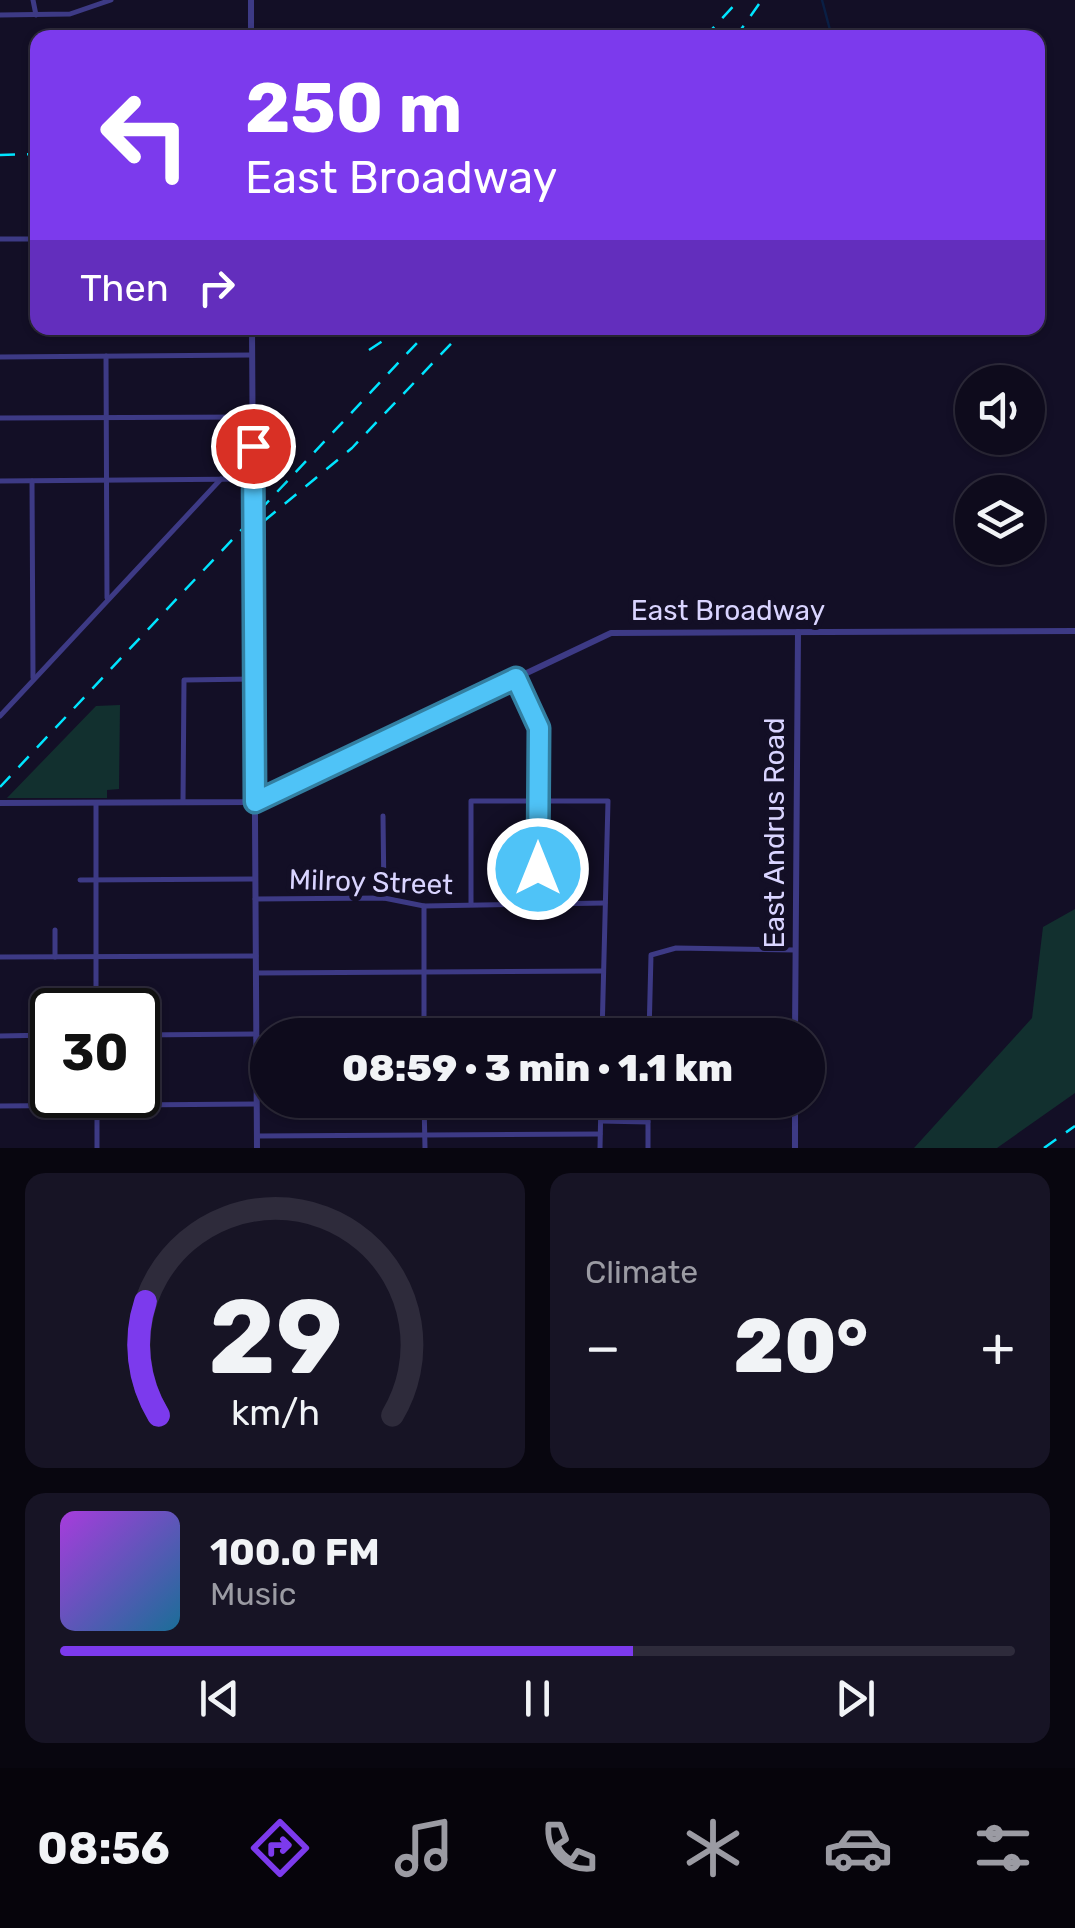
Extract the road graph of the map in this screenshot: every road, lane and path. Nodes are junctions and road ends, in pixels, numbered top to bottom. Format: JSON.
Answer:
{"nodes":[{"id":1,"x":33,"y":0,"type":"edge"},
{"id":2,"x":111,"y":0,"type":"edge"},
{"id":3,"x":250,"y":0,"type":"edge"},
{"id":4,"x":91,"y":3,"type":"edge"},
{"id":5,"x":0,"y":15,"type":"edge"},
{"id":6,"x":36,"y":15,"type":"junction"},
{"id":7,"x":251,"y":30,"type":"edge"},
{"id":8,"x":30,"y":238,"type":"edge"},
{"id":9,"x":0,"y":239,"type":"edge"},
{"id":10,"x":252,"y":335,"type":"edge"},
{"id":11,"x":106,"y":356,"type":"junction"},
{"id":12,"x":252,"y":356,"type":"junction"},
{"id":13,"x":0,"y":357,"type":"edge"},
{"id":14,"x":253,"y":417,"type":"junction"},
{"id":15,"x":0,"y":418,"type":"edge"},
{"id":16,"x":106,"y":418,"type":"junction"},
{"id":17,"x":221,"y":479,"type":"junction"},
{"id":18,"x":253,"y":479,"type":"junction"},
{"id":19,"x":32,"y":480,"type":"junction"},
{"id":20,"x":106,"y":480,"type":"junction"},
{"id":21,"x":0,"y":481,"type":"edge"},
{"id":22,"x":107,"y":601,"type":"junction"},
{"id":23,"x":1075,"y":631,"type":"edge"},
{"id":24,"x":798,"y":632,"type":"junction"},
{"id":25,"x":516,"y":678,"type":"junction"},
{"id":26,"x":254,"y":679,"type":"junction"},
{"id":27,"x":33,"y":681,"type":"junction"},
{"id":28,"x":0,"y":716,"type":"edge"},
{"id":29,"x":538,"y":801,"type":"junction"},
{"id":30,"x":96,"y":802,"type":"junction"},
{"id":31,"x":183,"y":802,"type":"junction"},
{"id":32,"x":255,"y":802,"type":"junction"},
{"id":33,"x":0,"y":803,"type":"edge"},
{"id":34,"x":383,"y":816,"type":"dead end"},
{"id":35,"x":256,"y":879,"type":"junction"},
{"id":36,"x":80,"y":880,"type":"dead end"},
{"id":37,"x":96,"y":880,"type":"junction"},
{"id":38,"x":384,"y":898,"type":"junction"},
{"id":39,"x":256,"y":899,"type":"junction"},
{"id":40,"x":537,"y":903,"type":"junction"},
{"id":41,"x":605,"y":903,"type":"junction"},
{"id":42,"x":471,"y":904,"type":"junction"},
{"id":43,"x":424,"y":906,"type":"junction"},
{"id":44,"x":55,"y":930,"type":"dead end"},
{"id":45,"x":795,"y":950,"type":"junction"},
{"id":46,"x":256,"y":956,"type":"junction"},
{"id":47,"x":0,"y":957,"type":"edge"},
{"id":48,"x":55,"y":958,"type":"junction"},
{"id":49,"x":96,"y":958,"type":"junction"},
{"id":50,"x":604,"y":971,"type":"junction"},
{"id":51,"x":424,"y":972,"type":"junction"},
{"id":52,"x":256,"y":973,"type":"junction"},
{"id":53,"x":96,"y":988,"type":"edge"},
{"id":54,"x":256,"y":1018,"type":"edge"},
{"id":55,"x":424,"y":1018,"type":"edge"},
{"id":56,"x":603,"y":1018,"type":"edge"},
{"id":57,"x":649,"y":1018,"type":"edge"},
{"id":58,"x":795,"y":1018,"type":"edge"},
{"id":59,"x":160,"y":1035,"type":"edge"},
{"id":60,"x":0,"y":1036,"type":"edge"},
{"id":61,"x":30,"y":1036,"type":"edge"},
{"id":62,"x":250,"y":1036,"type":"edge"},
{"id":63,"x":250,"y":1104,"type":"edge"},
{"id":64,"x":160,"y":1105,"type":"edge"},
{"id":65,"x":0,"y":1106,"type":"edge"},
{"id":66,"x":30,"y":1106,"type":"edge"},
{"id":67,"x":97,"y":1118,"type":"edge"},
{"id":68,"x":256,"y":1118,"type":"edge"},
{"id":69,"x":424,"y":1118,"type":"edge"},
{"id":70,"x":600,"y":1118,"type":"edge"},
{"id":71,"x":648,"y":1118,"type":"edge"},
{"id":72,"x":795,"y":1118,"type":"edge"},
{"id":73,"x":600,"y":1121,"type":"junction"},
{"id":74,"x":648,"y":1122,"type":"junction"},
{"id":75,"x":600,"y":1134,"type":"junction"},
{"id":76,"x":256,"y":1136,"type":"junction"},
{"id":77,"x":425,"y":1136,"type":"junction"},
{"id":78,"x":97,"y":1148,"type":"edge"},
{"id":79,"x":257,"y":1148,"type":"edge"},
{"id":80,"x":425,"y":1148,"type":"edge"},
{"id":81,"x":600,"y":1148,"type":"edge"},
{"id":82,"x":648,"y":1148,"type":"edge"},
{"id":83,"x":795,"y":1148,"type":"edge"}],
"edges":[{"from":1,"to":6,"type":"street"},
{"from":2,"to":4,"type":"street"},
{"from":3,"to":7,"type":"street"},
{"from":4,"to":6,"type":"street"},
{"from":5,"to":6,"type":"street"},
{"from":8,"to":9,"type":"street"},
{"from":10,"to":12,"type":"street"},
{"from":11,"to":12,"type":"street"},
{"from":11,"to":13,"type":"street"},
{"from":11,"to":16,"type":"street"},
{"from":12,"to":14,"type":"street"},
{"from":14,"to":16,"type":"street"},
{"from":14,"to":18,"type":"street"},
{"from":15,"to":16,"type":"street"},
{"from":16,"to":20,"type":"street"},
{"from":17,"to":18,"type":"street"},
{"from":17,"to":20,"type":"street"},
{"from":17,"to":22,"type":"street"},
{"from":18,"to":26,"type":"street"},
{"from":19,"to":20,"type":"street"},
{"from":19,"to":21,"type":"street"},
{"from":19,"to":27,"type":"street"},
{"from":20,"to":22,"type":"street"},
{"from":22,"to":27,"type":"street"},
{"from":23,"to":24,"type":"street","name":"East Broadway"},
{"from":24,"to":25,"type":"street","name":"East Broadway"},
{"from":24,"to":45,"type":"street","name":"East Andrus Road"},
{"from":25,"to":29,"type":"street"},
{"from":25,"to":32,"type":"street","name":"East Broadway"},
{"from":26,"to":31,"type":"street"},
{"from":26,"to":32,"type":"street"},
{"from":27,"to":28,"type":"street"},
{"from":29,"to":40,"type":"street"},
{"from":29,"to":41,"type":"street"},
{"from":29,"to":42,"type":"street"},
{"from":30,"to":31,"type":"street","name":"East Broadway"},
{"from":30,"to":33,"type":"street","name":"East Broadway"},
{"from":30,"to":37,"type":"street"},
{"from":31,"to":32,"type":"street","name":"East Broadway"},
{"from":32,"to":35,"type":"street"},
{"from":34,"to":38,"type":"street"},
{"from":35,"to":37,"type":"street","name":"Milroy Street"},
{"from":35,"to":39,"type":"street"},
{"from":36,"to":37,"type":"street","name":"Milroy Street"},
{"from":37,"to":49,"type":"street"},
{"from":38,"to":39,"type":"street","name":"Milroy Street"},
{"from":38,"to":43,"type":"street","name":"Milroy Street"},
{"from":39,"to":46,"type":"street"},
{"from":40,"to":41,"type":"street","name":"Milroy Street"},
{"from":40,"to":42,"type":"street","name":"Milroy Street"},
{"from":41,"to":50,"type":"street"},
{"from":42,"to":43,"type":"street","name":"Milroy Street"},
{"from":43,"to":51,"type":"street"},
{"from":44,"to":48,"type":"street"},
{"from":45,"to":57,"type":"street"},
{"from":45,"to":58,"type":"street","name":"East Andrus Road"},
{"from":46,"to":49,"type":"street"},
{"from":46,"to":52,"type":"street"},
{"from":47,"to":48,"type":"street"},
{"from":48,"to":49,"type":"street"},
{"from":49,"to":53,"type":"street"},
{"from":50,"to":51,"type":"street"},
{"from":50,"to":56,"type":"street"},
{"from":51,"to":52,"type":"street"},
{"from":51,"to":55,"type":"street"},
{"from":52,"to":54,"type":"street"},
{"from":59,"to":62,"type":"street"},
{"from":60,"to":61,"type":"street"},
{"from":63,"to":64,"type":"street"},
{"from":65,"to":66,"type":"street"},
{"from":67,"to":78,"type":"street"},
{"from":68,"to":76,"type":"street"},
{"from":69,"to":77,"type":"street"},
{"from":70,"to":73,"type":"street"},
{"from":71,"to":74,"type":"street"},
{"from":72,"to":83,"type":"street"},
{"from":73,"to":74,"type":"street"},
{"from":73,"to":75,"type":"street"},
{"from":74,"to":82,"type":"street"},
{"from":75,"to":77,"type":"street"},
{"from":75,"to":81,"type":"street"},
{"from":76,"to":77,"type":"street"},
{"from":76,"to":79,"type":"street"},
{"from":77,"to":80,"type":"street"}]}
